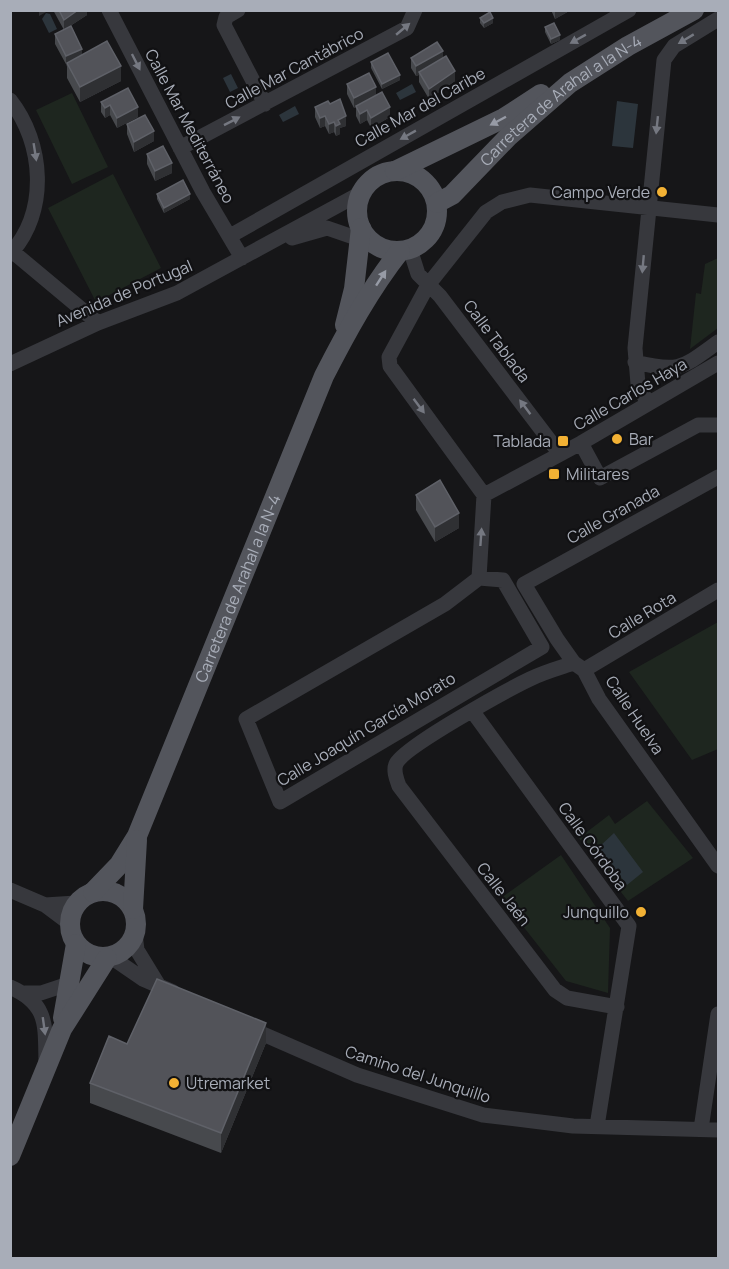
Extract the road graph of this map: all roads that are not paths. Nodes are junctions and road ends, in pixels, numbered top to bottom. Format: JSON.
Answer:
{"nodes":[{"id":1,"x":109,"y":10,"type":"edge"},
{"id":2,"x":238,"y":10,"type":"edge"},
{"id":3,"x":415,"y":10,"type":"edge"},
{"id":4,"x":629,"y":10,"type":"edge"},
{"id":5,"x":672,"y":10,"type":"edge"},
{"id":6,"x":693,"y":10,"type":"edge"},
{"id":7,"x":718,"y":20,"type":"edge"},
{"id":8,"x":10,"y":100,"type":"edge"},
{"id":9,"x":265,"y":104,"type":"junction"},
{"id":10,"x":180,"y":148,"type":"junction"},
{"id":11,"x":395,"y":171,"type":"junction"},
{"id":12,"x":362,"y":193,"type":"junction"},
{"id":13,"x":437,"y":203,"type":"junction"},
{"id":14,"x":648,"y":206,"type":"junction"},
{"id":15,"x":718,"y":215,"type":"edge"},
{"id":16,"x":230,"y":236,"type":"junction"},
{"id":17,"x":363,"y":236,"type":"junction"},
{"id":18,"x":405,"y":250,"type":"junction"},
{"id":19,"x":12,"y":253,"type":"edge"},
{"id":20,"x":246,"y":255,"type":"junction"},
{"id":21,"x":428,"y":285,"type":"junction"},
{"id":22,"x":98,"y":323,"type":"junction"},
{"id":23,"x":341,"y":342,"type":"junction"},
{"id":24,"x":718,"y":342,"type":"edge"},
{"id":25,"x":635,"y":362,"type":"junction"},
{"id":26,"x":718,"y":363,"type":"edge"},
{"id":27,"x":10,"y":364,"type":"edge"},
{"id":28,"x":648,"y":404,"type":"junction"},
{"id":29,"x":718,"y":425,"type":"edge"},
{"id":30,"x":582,"y":443,"type":"junction"},
{"id":31,"x":560,"y":454,"type":"junction"},
{"id":32,"x":718,"y":477,"type":"edge"},
{"id":33,"x":484,"y":495,"type":"junction"},
{"id":34,"x":479,"y":578,"type":"junction"},
{"id":35,"x":524,"y":584,"type":"joint"},
{"id":36,"x":718,"y":590,"type":"edge"},
{"id":37,"x":579,"y":667,"type":"junction"},
{"id":38,"x":473,"y":712,"type":"junction"},
{"id":39,"x":396,"y":764,"type":"joint"},
{"id":40,"x":137,"y":836,"type":"junction"},
{"id":41,"x":718,"y":866,"type":"edge"},
{"id":42,"x":10,"y":890,"type":"edge"},
{"id":43,"x":84,"y":898,"type":"junction"},
{"id":44,"x":45,"y":905,"type":"junction"},
{"id":45,"x":133,"y":909,"type":"junction"},
{"id":46,"x":69,"y":923,"type":"junction"},
{"id":47,"x":135,"y":934,"type":"junction"},
{"id":48,"x":76,"y":944,"type":"junction"},
{"id":49,"x":109,"y":957,"type":"junction"},
{"id":50,"x":68,"y":984,"type":"junction"},
{"id":51,"x":159,"y":986,"type":"junction"},
{"id":52,"x":10,"y":987,"type":"edge"},
{"id":53,"x":25,"y":993,"type":"junction"},
{"id":54,"x":188,"y":1000,"type":"edge"},
{"id":55,"x":617,"y":1007,"type":"junction"},
{"id":56,"x":718,"y":1014,"type":"edge"},
{"id":57,"x":238,"y":1023,"type":"edge"},
{"id":58,"x":62,"y":1029,"type":"junction"},
{"id":59,"x":46,"y":1065,"type":"junction"},
{"id":60,"x":597,"y":1126,"type":"junction"},
{"id":61,"x":701,"y":1129,"type":"junction"},
{"id":62,"x":718,"y":1130,"type":"edge"},
{"id":63,"x":10,"y":1156,"type":"edge"}],
"edges":[{"from":1,"to":10,"type":"street","name":"Calle Mar Mediterráneo","one_way":true},
{"from":2,"to":9,"type":"street"},
{"from":9,"to":3,"type":"street","name":"Calle Mar Cantábrico","one_way":true},
{"from":4,"to":16,"type":"street","name":"Calle Mar del Caribe","one_way":true},
{"from":5,"to":11,"type":"main road","name":"Carretera de Arahal a la N-4","one_way":true},
{"from":6,"to":13,"type":"main road","name":"Carretera de Arahal a la N-4"},
{"from":7,"to":14,"type":"street","one_way":true},
{"from":8,"to":19,"type":"street","one_way":true},
{"from":10,"to":9,"type":"street","name":"Calle Mar Cantábrico","one_way":true},
{"from":10,"to":16,"type":"street","name":"Calle Mar Mediterráneo"},
{"from":11,"to":12,"type":"main road"},
{"from":11,"to":13,"type":"main road"},
{"from":12,"to":17,"type":"main road"},
{"from":12,"to":20,"type":"street","name":"Avenida de Portugal"},
{"from":13,"to":18,"type":"main road"},
{"from":14,"to":15,"type":"street"},
{"from":14,"to":21,"type":"street"},
{"from":14,"to":25,"type":"street","one_way":true},
{"from":16,"to":20,"type":"street","name":"Calle Mar Mediterráneo"},
{"from":17,"to":18,"type":"main road"},
{"from":17,"to":20,"type":"street","name":"Avenida de Portugal"},
{"from":17,"to":23,"type":"main road","name":"Carretera de Arahal a la N-4"},
{"from":18,"to":21,"type":"street","name":"Calle Tablada"},
{"from":23,"to":18,"type":"main road","name":"Carretera de Arahal a la N-4","one_way":true},
{"from":19,"to":22,"type":"street"},
{"from":20,"to":22,"type":"street","name":"Avenida de Portugal"},
{"from":31,"to":21,"type":"street","name":"Calle Tablada","one_way":true},
{"from":21,"to":33,"type":"street","one_way":true},
{"from":22,"to":27,"type":"street","name":"Avenida de Portugal"},
{"from":23,"to":40,"type":"main road","name":"Carretera de Arahal a la N-4"},
{"from":24,"to":25,"type":"street"},
{"from":25,"to":28,"type":"street"},
{"from":26,"to":28,"type":"street","name":"Calle Carlos Haya"},
{"from":28,"to":30,"type":"street","name":"Calle Carlos Haya"},
{"from":29,"to":30,"type":"street"},
{"from":30,"to":31,"type":"street","name":"Calle Carlos Haya"},
{"from":31,"to":33,"type":"street","name":"Calle Carlos Haya"},
{"from":32,"to":35,"type":"street","name":"Calle Granada"},
{"from":34,"to":33,"type":"street","one_way":true},
{"from":34,"to":34,"type":"street","name":"Calle Joaquín García Morato"},
{"from":35,"to":37,"type":"street","name":"Calle Huelva"},
{"from":36,"to":37,"type":"street","name":"Calle Rota"},
{"from":37,"to":38,"type":"street","name":"Calle Rota"},
{"from":37,"to":41,"type":"street","name":"Calle Huelva"},
{"from":38,"to":39,"type":"street","name":"Calle Rota"},
{"from":38,"to":55,"type":"street","name":"Calle Córdoba"},
{"from":39,"to":55,"type":"street","name":"Calle Jaén"},
{"from":40,"to":43,"type":"main road","name":"Carretera de Arahal a la N-4"},
{"from":40,"to":45,"type":"main road","name":"Carretera de Arahal a la N-4"},
{"from":42,"to":44,"type":"street"},
{"from":43,"to":44,"type":"street"},
{"from":43,"to":45,"type":"main road"},
{"from":43,"to":46,"type":"main road"},
{"from":44,"to":46,"type":"street"},
{"from":45,"to":47,"type":"main road"},
{"from":46,"to":48,"type":"main road"},
{"from":47,"to":49,"type":"main road"},
{"from":47,"to":51,"type":"street"},
{"from":48,"to":49,"type":"main road"},
{"from":48,"to":50,"type":"main road"},
{"from":49,"to":51,"type":"street"},
{"from":49,"to":58,"type":"main road"},
{"from":50,"to":53,"type":"street"},
{"from":50,"to":58,"type":"main road"},
{"from":51,"to":54,"type":"street"},
{"from":52,"to":53,"type":"street"},
{"from":53,"to":59,"type":"street","one_way":true},
{"from":55,"to":60,"type":"street","name":"Calle Córdoba"},
{"from":56,"to":61,"type":"street"},
{"from":57,"to":60,"type":"street","name":"Camino del Junquillo"},
{"from":58,"to":59,"type":"main road"},
{"from":59,"to":63,"type":"main road"},
{"from":60,"to":61,"type":"street","name":"Camino del Junquillo"},
{"from":61,"to":62,"type":"street","name":"Camino del Junquillo"}]}
